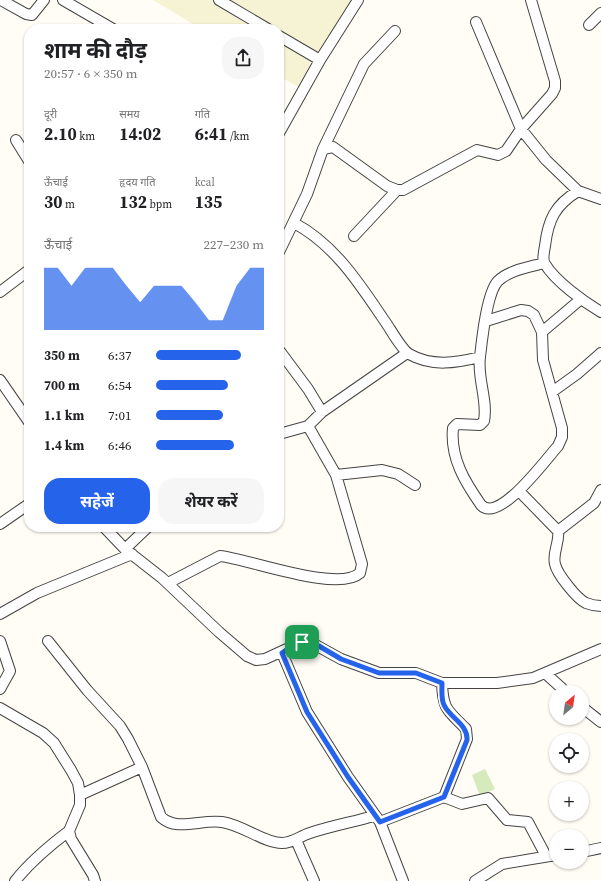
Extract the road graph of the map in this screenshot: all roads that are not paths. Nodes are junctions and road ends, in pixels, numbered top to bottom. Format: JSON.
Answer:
{"nodes":[{"id":1,"x":1,"y":0,"type":"edge"},
{"id":2,"x":44,"y":0,"type":"edge"},
{"id":3,"x":63,"y":0,"type":"edge"},
{"id":4,"x":219,"y":0,"type":"edge"},
{"id":5,"x":358,"y":0,"type":"edge"},
{"id":6,"x":531,"y":0,"type":"edge"},
{"id":7,"x":601,"y":13,"type":"edge"},
{"id":8,"x":476,"y":22,"type":"dead end"},
{"id":9,"x":104,"y":24,"type":"edge"},
{"id":10,"x":260,"y":24,"type":"edge"},
{"id":11,"x":589,"y":25,"type":"dead end"},
{"id":12,"x":395,"y":31,"type":"dead end"},
{"id":13,"x":284,"y":39,"type":"edge"},
{"id":14,"x":320,"y":60,"type":"junction"},
{"id":15,"x":284,"y":123,"type":"edge"},
{"id":16,"x":521,"y":129,"type":"junction"},
{"id":17,"x":16,"y":140,"type":"dead end"},
{"id":18,"x":324,"y":149,"type":"junction"},
{"id":19,"x":24,"y":152,"type":"edge"},
{"id":20,"x":397,"y":190,"type":"junction"},
{"id":21,"x":578,"y":191,"type":"junction"},
{"id":22,"x":601,"y":199,"type":"edge"},
{"id":23,"x":294,"y":223,"type":"junction"},
{"id":24,"x":354,"y":236,"type":"dead end"},
{"id":25,"x":284,"y":242,"type":"edge"},
{"id":26,"x":544,"y":263,"type":"junction"},
{"id":27,"x":24,"y":274,"type":"edge"},
{"id":28,"x":0,"y":292,"type":"edge"},
{"id":29,"x":581,"y":299,"type":"junction"},
{"id":30,"x":601,"y":312,"type":"edge"},
{"id":31,"x":486,"y":321,"type":"junction"},
{"id":32,"x":542,"y":332,"type":"junction"},
{"id":33,"x":408,"y":353,"type":"junction"},
{"id":34,"x":601,"y":353,"type":"edge"},
{"id":35,"x":284,"y":357,"type":"edge"},
{"id":36,"x":480,"y":357,"type":"junction"},
{"id":37,"x":0,"y":380,"type":"edge"},
{"id":38,"x":552,"y":392,"type":"junction"},
{"id":39,"x":322,"y":412,"type":"junction"},
{"id":40,"x":24,"y":415,"type":"edge"},
{"id":41,"x":308,"y":426,"type":"junction"},
{"id":42,"x":284,"y":433,"type":"edge"},
{"id":43,"x":336,"y":475,"type":"junction"},
{"id":44,"x":415,"y":485,"type":"dead end"},
{"id":45,"x":601,"y":490,"type":"edge"},
{"id":46,"x":519,"y":491,"type":"junction"},
{"id":47,"x":598,"y":506,"type":"edge"},
{"id":48,"x":24,"y":507,"type":"edge"},
{"id":49,"x":0,"y":524,"type":"edge"},
{"id":50,"x":558,"y":531,"type":"junction"},
{"id":51,"x":109,"y":532,"type":"edge"},
{"id":52,"x":144,"y":532,"type":"edge"},
{"id":53,"x":129,"y":552,"type":"junction"},
{"id":54,"x":168,"y":583,"type":"junction"},
{"id":55,"x":601,"y":606,"type":"edge"},
{"id":56,"x":0,"y":614,"type":"edge"},
{"id":57,"x":0,"y":641,"type":"edge"},
{"id":58,"x":48,"y":641,"type":"dead end"},
{"id":59,"x":601,"y":649,"type":"edge"},
{"id":60,"x":282,"y":653,"type":"junction"},
{"id":61,"x":545,"y":673,"type":"junction"},
{"id":62,"x":442,"y":683,"type":"junction"},
{"id":63,"x":558,"y":685,"type":"edge"},
{"id":64,"x":0,"y":689,"type":"edge"},
{"id":65,"x":0,"y":708,"type":"edge"},
{"id":66,"x":589,"y":713,"type":"edge"},
{"id":67,"x":601,"y":722,"type":"edge"},
{"id":68,"x":142,"y":767,"type":"junction"},
{"id":69,"x":80,"y":795,"type":"junction"},
{"id":70,"x":444,"y":797,"type":"junction"},
{"id":71,"x":377,"y":819,"type":"junction"},
{"id":72,"x":69,"y":831,"type":"junction"},
{"id":73,"x":296,"y":840,"type":"junction"},
{"id":74,"x":601,"y":848,"type":"edge"},
{"id":75,"x":589,"y":851,"type":"edge"},
{"id":76,"x":549,"y":852,"type":"edge"},
{"id":77,"x":549,"y":855,"type":"edge"},
{"id":78,"x":15,"y":881,"type":"edge"},
{"id":79,"x":95,"y":881,"type":"edge"},
{"id":80,"x":314,"y":881,"type":"edge"},
{"id":81,"x":403,"y":881,"type":"edge"},
{"id":82,"x":475,"y":881,"type":"edge"}],
"edges":[{"from":1,"to":2,"type":"street"},
{"from":3,"to":9,"type":"street"},
{"from":4,"to":10,"type":"street"},
{"from":5,"to":14,"type":"street"},
{"from":6,"to":16,"type":"street"},
{"from":7,"to":11,"type":"street"},
{"from":8,"to":16,"type":"street"},
{"from":12,"to":18,"type":"street"},
{"from":13,"to":14,"type":"street"},
{"from":14,"to":15,"type":"street"},
{"from":16,"to":20,"type":"street"},
{"from":16,"to":21,"type":"street"},
{"from":17,"to":19,"type":"street"},
{"from":18,"to":20,"type":"street"},
{"from":18,"to":23,"type":"street"},
{"from":20,"to":24,"type":"street"},
{"from":21,"to":22,"type":"street"},
{"from":21,"to":26,"type":"street"},
{"from":23,"to":25,"type":"street"},
{"from":23,"to":33,"type":"street"},
{"from":26,"to":29,"type":"street"},
{"from":26,"to":31,"type":"street"},
{"from":27,"to":28,"type":"street"},
{"from":29,"to":30,"type":"street"},
{"from":29,"to":32,"type":"street"},
{"from":31,"to":32,"type":"street"},
{"from":31,"to":36,"type":"street"},
{"from":32,"to":38,"type":"street"},
{"from":33,"to":36,"type":"street"},
{"from":33,"to":39,"type":"street"},
{"from":34,"to":38,"type":"street"},
{"from":35,"to":39,"type":"street"},
{"from":36,"to":46,"type":"street"},
{"from":37,"to":40,"type":"street"},
{"from":38,"to":46,"type":"street"},
{"from":39,"to":41,"type":"street"},
{"from":41,"to":42,"type":"street"},
{"from":41,"to":43,"type":"street"},
{"from":43,"to":44,"type":"street"},
{"from":43,"to":54,"type":"street"},
{"from":45,"to":47,"type":"street"},
{"from":46,"to":50,"type":"street"},
{"from":47,"to":50,"type":"street"},
{"from":48,"to":49,"type":"street"},
{"from":50,"to":55,"type":"street"},
{"from":51,"to":53,"type":"street"},
{"from":52,"to":53,"type":"street"},
{"from":53,"to":54,"type":"street"},
{"from":53,"to":56,"type":"street"},
{"from":54,"to":60,"type":"street"},
{"from":57,"to":64,"type":"street"},
{"from":58,"to":68,"type":"street"},
{"from":59,"to":61,"type":"street"},
{"from":60,"to":62,"type":"street"},
{"from":60,"to":71,"type":"street"},
{"from":61,"to":62,"type":"street"},
{"from":61,"to":63,"type":"street"},
{"from":62,"to":70,"type":"street"},
{"from":65,"to":69,"type":"street"},
{"from":66,"to":67,"type":"street"},
{"from":68,"to":69,"type":"street"},
{"from":68,"to":73,"type":"street"},
{"from":69,"to":72,"type":"street"},
{"from":70,"to":71,"type":"street"},
{"from":70,"to":76,"type":"street"},
{"from":71,"to":73,"type":"street"},
{"from":71,"to":81,"type":"street"},
{"from":72,"to":78,"type":"street"},
{"from":72,"to":79,"type":"street"},
{"from":73,"to":80,"type":"street"},
{"from":74,"to":75,"type":"street"},
{"from":77,"to":82,"type":"street"}]}
